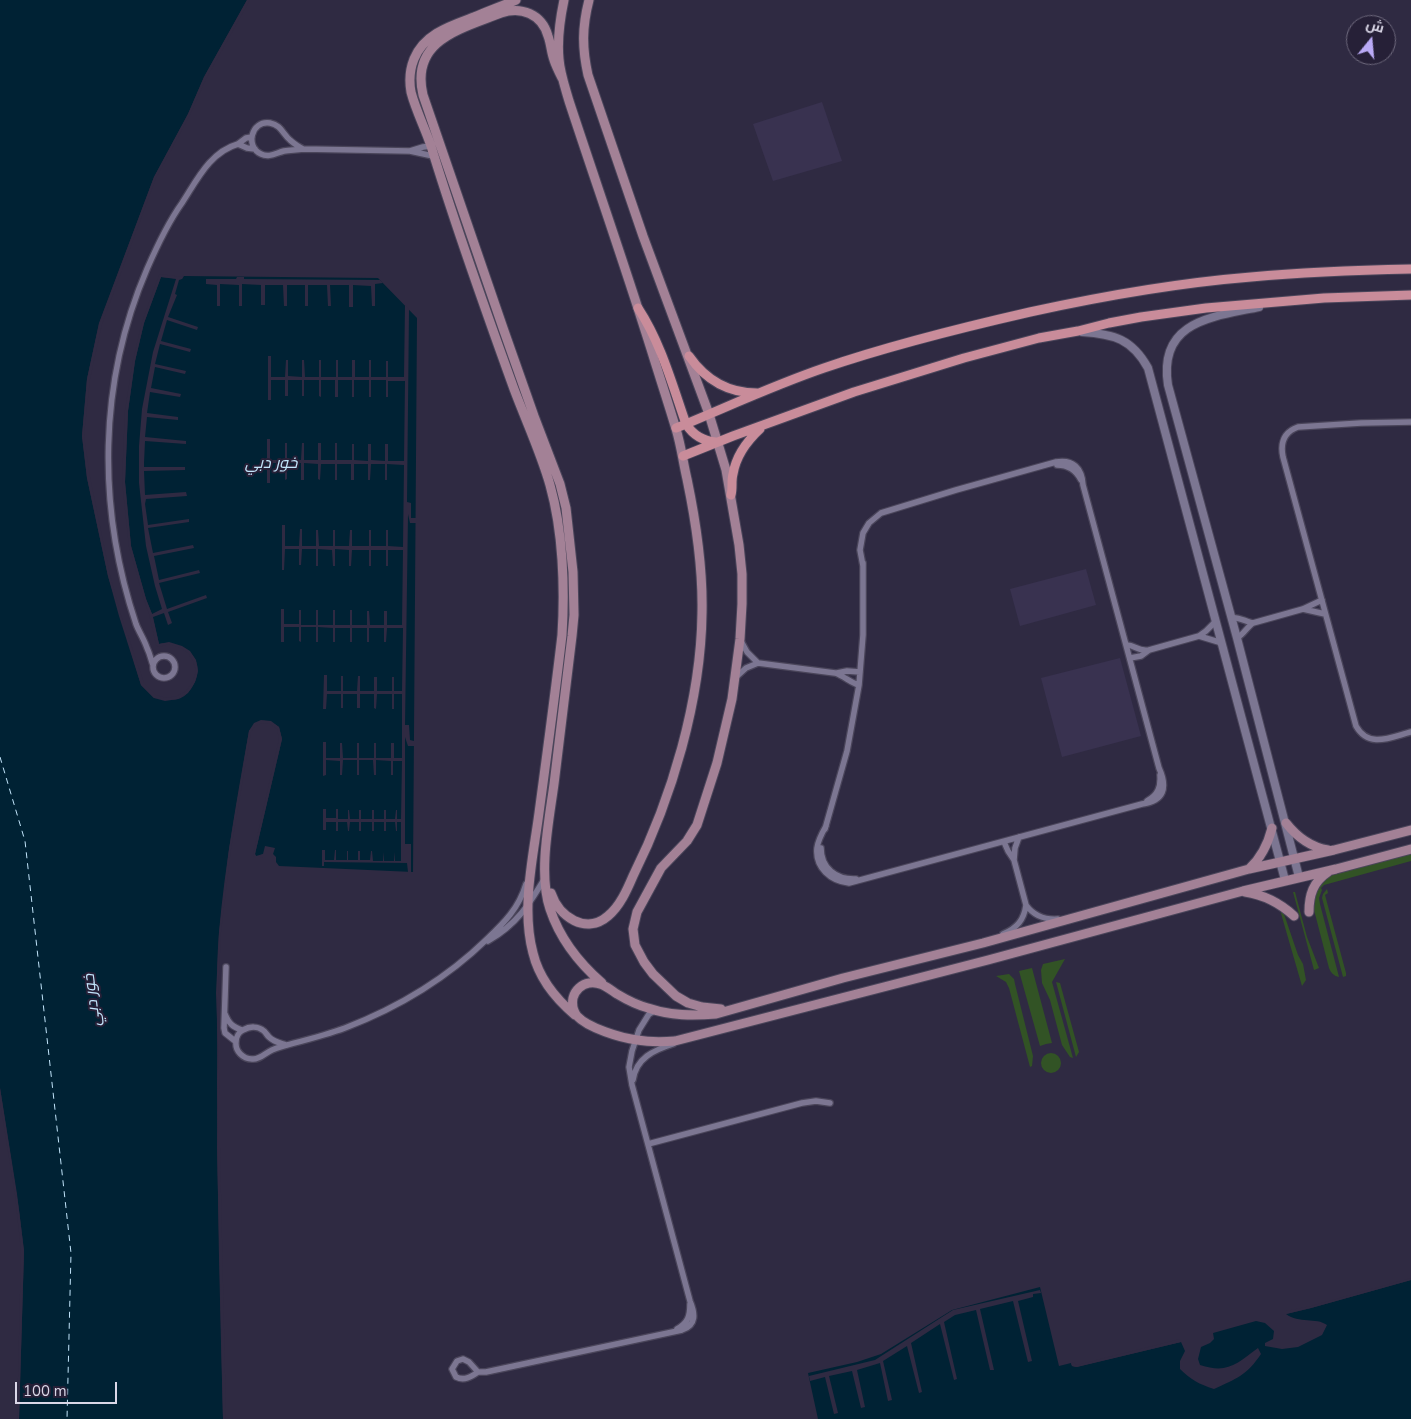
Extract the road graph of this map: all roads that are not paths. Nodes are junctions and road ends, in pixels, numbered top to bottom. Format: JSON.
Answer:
{"nodes":[{"id":1,"x":516,"y":0,"type":"edge"},
{"id":2,"x":564,"y":0,"type":"edge"},
{"id":3,"x":589,"y":0,"type":"edge"},
{"id":4,"x":562,"y":78,"type":"junction"},
{"id":5,"x":252,"y":137,"type":"junction"},
{"id":6,"x":238,"y":144,"type":"junction"},
{"id":7,"x":431,"y":146,"type":"junction"},
{"id":8,"x":303,"y":148,"type":"junction"},
{"id":9,"x":255,"y":149,"type":"junction"},
{"id":10,"x":410,"y":152,"type":"junction"},
{"id":11,"x":434,"y":156,"type":"junction"},
{"id":12,"x":444,"y":156,"type":"junction"},
{"id":13,"x":1411,"y":269,"type":"edge"},
{"id":14,"x":1411,"y":295,"type":"edge"},
{"id":15,"x":1282,"y":302,"type":"junction"},
{"id":16,"x":638,"y":308,"type":"junction"},
{"id":17,"x":1078,"y":331,"type":"junction"},
{"id":18,"x":689,"y":356,"type":"junction"},
{"id":19,"x":762,"y":393,"type":"junction"},
{"id":20,"x":709,"y":414,"type":"junction"},
{"id":21,"x":1411,"y":422,"type":"edge"},
{"id":22,"x":686,"y":424,"type":"junction"},
{"id":23,"x":767,"y":424,"type":"junction"},
{"id":24,"x":676,"y":428,"type":"junction"},
{"id":25,"x":718,"y":442,"type":"junction"},
{"id":26,"x":683,"y":456,"type":"junction"},
{"id":27,"x":731,"y":494,"type":"junction"},
{"id":28,"x":1322,"y":600,"type":"junction"},
{"id":29,"x":1303,"y":609,"type":"junction"},
{"id":30,"x":1325,"y":614,"type":"junction"},
{"id":31,"x":1231,"y":618,"type":"junction"},
{"id":32,"x":1216,"y":621,"type":"junction"},
{"id":33,"x":1254,"y":623,"type":"junction"},
{"id":34,"x":1199,"y":636,"type":"junction"},
{"id":35,"x":1237,"y":638,"type":"junction"},
{"id":36,"x":740,"y":639,"type":"junction"},
{"id":37,"x":1222,"y":643,"type":"junction"},
{"id":38,"x":1127,"y":645,"type":"junction"},
{"id":39,"x":148,"y":648,"type":"junction"},
{"id":40,"x":1149,"y":650,"type":"junction"},
{"id":41,"x":162,"y":657,"type":"junction"},
{"id":42,"x":1130,"y":658,"type":"junction"},
{"id":43,"x":758,"y":663,"type":"junction"},
{"id":44,"x":153,"y":666,"type":"junction"},
{"id":45,"x":860,"y":672,"type":"junction"},
{"id":46,"x":835,"y":673,"type":"junction"},
{"id":47,"x":736,"y":678,"type":"junction"},
{"id":48,"x":859,"y":685,"type":"junction"},
{"id":49,"x":1411,"y":732,"type":"edge"},
{"id":50,"x":1286,"y":823,"type":"junction"},
{"id":51,"x":1272,"y":828,"type":"junction"},
{"id":52,"x":1411,"y":830,"type":"edge"},
{"id":53,"x":1019,"y":837,"type":"junction"},
{"id":54,"x":1004,"y":842,"type":"junction"},
{"id":55,"x":1411,"y":848,"type":"edge"},
{"id":56,"x":1334,"y":850,"type":"junction"},
{"id":57,"x":532,"y":858,"type":"junction"},
{"id":58,"x":1295,"y":859,"type":"junction"},
{"id":59,"x":1014,"y":860,"type":"junction"},
{"id":60,"x":1281,"y":862,"type":"junction"},
{"id":61,"x":1249,"y":869,"type":"junction"},
{"id":62,"x":1336,"y":869,"type":"junction"},
{"id":63,"x":546,"y":877,"type":"junction"},
{"id":64,"x":1299,"y":877,"type":"junction"},
{"id":65,"x":1285,"y":880,"type":"junction"},
{"id":66,"x":1243,"y":891,"type":"junction"},
{"id":67,"x":1026,"y":904,"type":"junction"},
{"id":68,"x":528,"y":907,"type":"junction"},
{"id":69,"x":1309,"y":912,"type":"dead end"},
{"id":70,"x":1089,"y":914,"type":"junction"},
{"id":71,"x":1294,"y":916,"type":"dead end"},
{"id":72,"x":983,"y":943,"type":"junction"},
{"id":73,"x":478,"y":948,"type":"junction"},
{"id":74,"x":226,"y":967,"type":"dead end"},
{"id":75,"x":604,"y":985,"type":"junction"},
{"id":76,"x":736,"y":1008,"type":"junction"},
{"id":77,"x":656,"y":1010,"type":"junction"},
{"id":78,"x":224,"y":1012,"type":"junction"},
{"id":79,"x":576,"y":1016,"type":"junction"},
{"id":80,"x":242,"y":1030,"type":"junction"},
{"id":81,"x":689,"y":1038,"type":"junction"},
{"id":82,"x":635,"y":1040,"type":"junction"},
{"id":83,"x":236,"y":1041,"type":"junction"},
{"id":84,"x":286,"y":1045,"type":"junction"},
{"id":85,"x":632,"y":1085,"type":"junction"},
{"id":86,"x":830,"y":1103,"type":"dead end"},
{"id":87,"x":648,"y":1144,"type":"junction"},
{"id":88,"x":478,"y":1372,"type":"dead end"}],
"edges":[{"from":1,"to":7,"type":"main road"},
{"from":2,"to":4,"type":"main road"},
{"from":3,"to":18,"type":"main road"},
{"from":4,"to":12,"type":"main road"},
{"from":4,"to":16,"type":"main road"},
{"from":5,"to":6,"type":"street"},
{"from":5,"to":8,"type":"street"},
{"from":5,"to":9,"type":"street"},
{"from":6,"to":9,"type":"street"},
{"from":6,"to":39,"type":"street"},
{"from":7,"to":10,"type":"street"},
{"from":7,"to":11,"type":"main road"},
{"from":7,"to":12,"type":"main road"},
{"from":8,"to":9,"type":"street"},
{"from":8,"to":10,"type":"street"},
{"from":10,"to":11,"type":"street"},
{"from":11,"to":57,"type":"main road"},
{"from":12,"to":63,"type":"main road"},
{"from":13,"to":19,"type":"main road"},
{"from":14,"to":15,"type":"main road"},
{"from":15,"to":17,"type":"main road"},
{"from":15,"to":31,"type":"street"},
{"from":16,"to":22,"type":"main road"},
{"from":16,"to":24,"type":"main road"},
{"from":17,"to":23,"type":"main road"},
{"from":17,"to":32,"type":"street"},
{"from":18,"to":19,"type":"main road"},
{"from":18,"to":20,"type":"main road"},
{"from":19,"to":20,"type":"main road"},
{"from":20,"to":22,"type":"main road"},
{"from":20,"to":25,"type":"main road"},
{"from":21,"to":28,"type":"street"},
{"from":22,"to":24,"type":"main road"},
{"from":22,"to":25,"type":"main road"},
{"from":23,"to":25,"type":"main road"},
{"from":23,"to":27,"type":"main road"},
{"from":24,"to":26,"type":"main road"},
{"from":25,"to":26,"type":"main road"},
{"from":25,"to":27,"type":"main road"},
{"from":26,"to":63,"type":"main road"},
{"from":27,"to":36,"type":"main road"},
{"from":28,"to":29,"type":"street"},
{"from":28,"to":30,"type":"street"},
{"from":29,"to":30,"type":"street"},
{"from":29,"to":33,"type":"street"},
{"from":30,"to":49,"type":"street"},
{"from":31,"to":33,"type":"street"},
{"from":31,"to":35,"type":"street"},
{"from":32,"to":34,"type":"street"},
{"from":32,"to":37,"type":"street"},
{"from":33,"to":35,"type":"street"},
{"from":34,"to":37,"type":"street"},
{"from":34,"to":40,"type":"street"},
{"from":35,"to":50,"type":"street"},
{"from":36,"to":43,"type":"street"},
{"from":36,"to":47,"type":"main road"},
{"from":37,"to":51,"type":"street"},
{"from":38,"to":40,"type":"street"},
{"from":38,"to":42,"type":"street"},
{"from":38,"to":45,"type":"street"},
{"from":39,"to":41,"type":"street"},
{"from":39,"to":44,"type":"street"},
{"from":40,"to":42,"type":"street"},
{"from":41,"to":44,"type":"street"},
{"from":41,"to":44,"type":"street"},
{"from":42,"to":53,"type":"street"},
{"from":43,"to":46,"type":"street"},
{"from":43,"to":47,"type":"street"},
{"from":45,"to":46,"type":"street"},
{"from":45,"to":48,"type":"street"},
{"from":46,"to":48,"type":"street"},
{"from":47,"to":76,"type":"main road"},
{"from":48,"to":54,"type":"street"},
{"from":50,"to":56,"type":"main road"},
{"from":50,"to":58,"type":"street"},
{"from":51,"to":60,"type":"street"},
{"from":51,"to":61,"type":"main road"},
{"from":52,"to":56,"type":"main road"},
{"from":53,"to":54,"type":"street"},
{"from":53,"to":59,"type":"street"},
{"from":54,"to":59,"type":"street"},
{"from":55,"to":62,"type":"main road"},
{"from":56,"to":58,"type":"main road"},
{"from":57,"to":68,"type":"main road"},
{"from":57,"to":73,"type":"street"},
{"from":58,"to":60,"type":"main road"},
{"from":58,"to":64,"type":"street"},
{"from":59,"to":67,"type":"street"},
{"from":60,"to":61,"type":"main road"},
{"from":60,"to":65,"type":"street"},
{"from":61,"to":70,"type":"main road"},
{"from":62,"to":64,"type":"main road"},
{"from":62,"to":69,"type":"main road"},
{"from":63,"to":68,"type":"street"},
{"from":63,"to":75,"type":"main road"},
{"from":64,"to":65,"type":"main road"},
{"from":65,"to":66,"type":"main road"},
{"from":66,"to":71,"type":"main road"},
{"from":66,"to":81,"type":"main road"},
{"from":67,"to":70,"type":"street"},
{"from":67,"to":72,"type":"street"},
{"from":68,"to":73,"type":"street"},
{"from":68,"to":79,"type":"main road"},
{"from":70,"to":72,"type":"main road"},
{"from":72,"to":76,"type":"main road"},
{"from":73,"to":84,"type":"street"},
{"from":74,"to":78,"type":"street"},
{"from":75,"to":77,"type":"main road"},
{"from":75,"to":79,"type":"main road"},
{"from":76,"to":77,"type":"main road"},
{"from":77,"to":82,"type":"street"},
{"from":78,"to":80,"type":"street"},
{"from":78,"to":83,"type":"street"},
{"from":79,"to":82,"type":"main road"},
{"from":80,"to":83,"type":"street"},
{"from":80,"to":84,"type":"street"},
{"from":81,"to":82,"type":"main road"},
{"from":81,"to":85,"type":"street"},
{"from":82,"to":85,"type":"street"},
{"from":83,"to":84,"type":"street"},
{"from":85,"to":87,"type":"street"},
{"from":86,"to":87,"type":"street"},
{"from":87,"to":88,"type":"street"}]}
